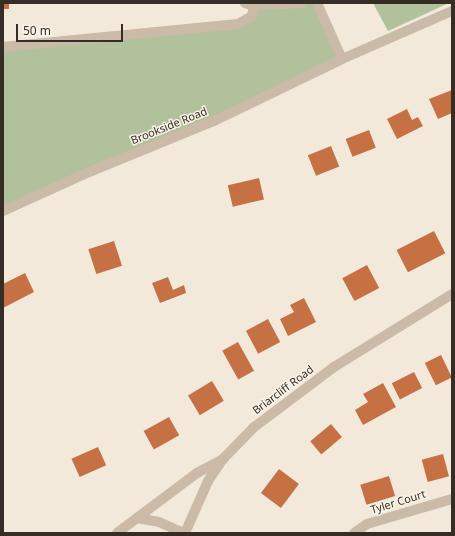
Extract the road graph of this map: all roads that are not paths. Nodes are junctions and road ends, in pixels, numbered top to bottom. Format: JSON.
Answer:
{"nodes":[{"id":1,"x":302,"y":3,"type":"edge"},
{"id":2,"x":317,"y":3,"type":"edge"},
{"id":3,"x":250,"y":4,"type":"edge"},
{"id":4,"x":452,"y":11,"type":"edge"},
{"id":5,"x":3,"y":47,"type":"edge"},
{"id":6,"x":342,"y":59,"type":"junction"},
{"id":7,"x":3,"y":211,"type":"edge"},
{"id":8,"x":452,"y":294,"type":"edge"},
{"id":9,"x":223,"y":459,"type":"junction"},
{"id":10,"x":452,"y":499,"type":"edge"},
{"id":11,"x":138,"y":518,"type":"junction"},
{"id":12,"x":117,"y":533,"type":"edge"},
{"id":13,"x":184,"y":533,"type":"edge"},
{"id":14,"x":354,"y":533,"type":"edge"}],
"edges":[{"from":1,"to":3,"type":"street"},
{"from":2,"to":6,"type":"street"},
{"from":3,"to":5,"type":"street"},
{"from":4,"to":6,"type":"street","name":"Brookside Road"},
{"from":6,"to":7,"type":"street","name":"Brookside Road"},
{"from":8,"to":9,"type":"street","name":"Briarcliff Road"},
{"from":9,"to":11,"type":"street","name":"Briarcliff Road"},
{"from":9,"to":13,"type":"street"},
{"from":10,"to":14,"type":"street","name":"Tyler Court"},
{"from":11,"to":12,"type":"street","name":"Briarcliff Road"},
{"from":11,"to":13,"type":"street"}]}
